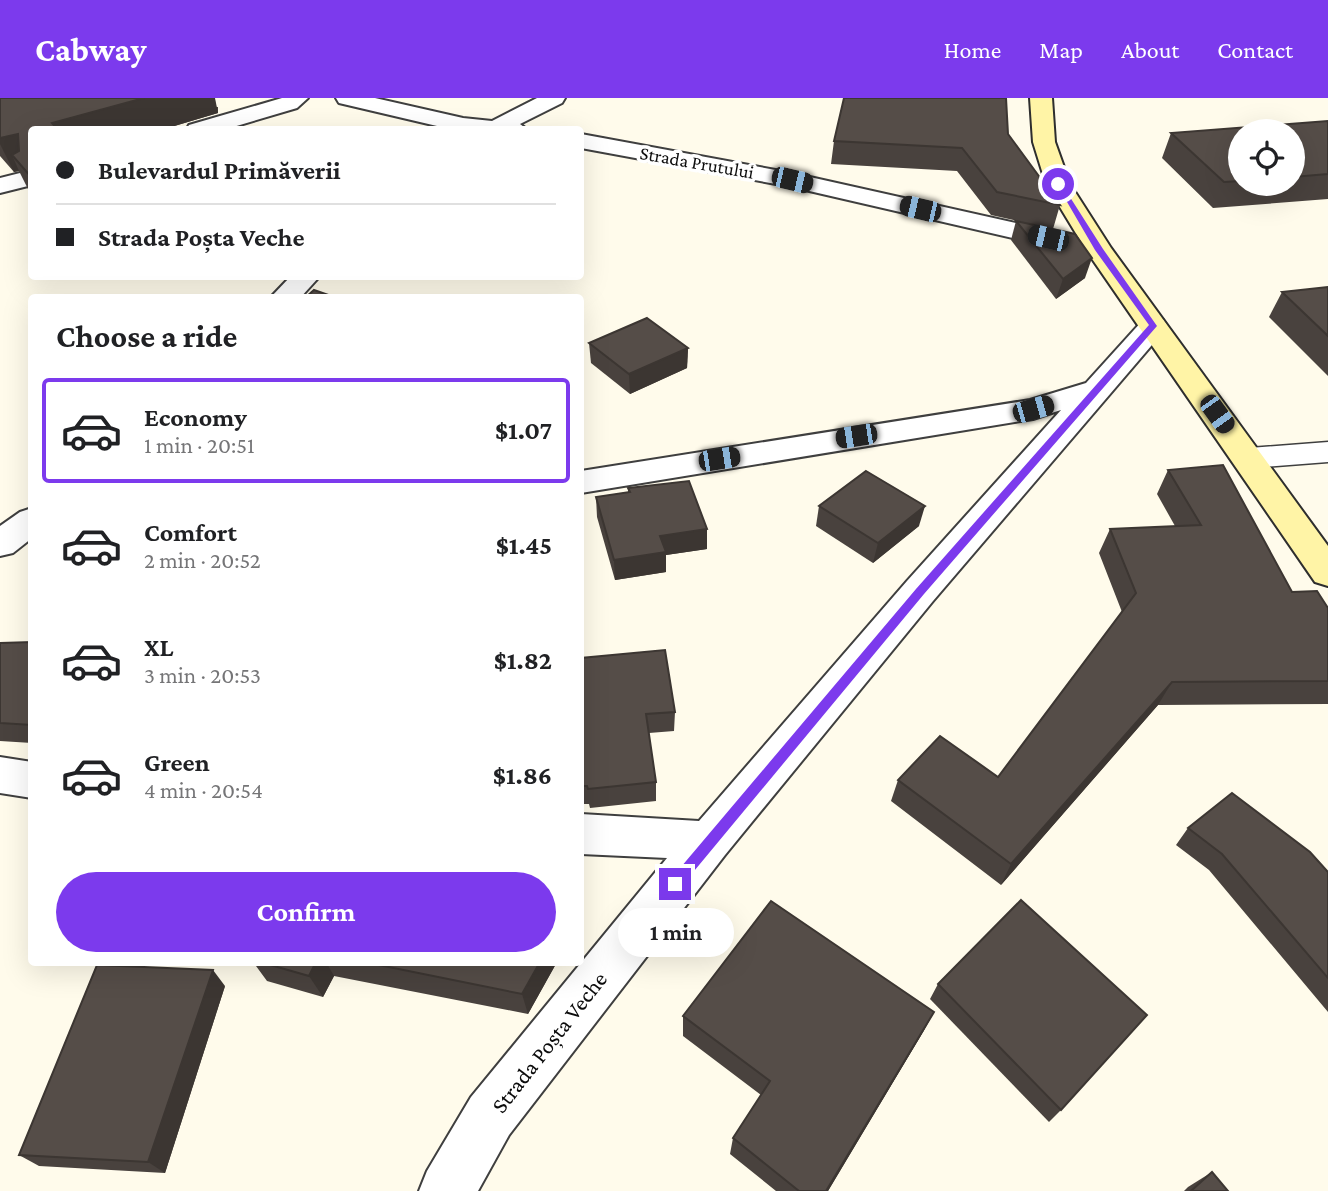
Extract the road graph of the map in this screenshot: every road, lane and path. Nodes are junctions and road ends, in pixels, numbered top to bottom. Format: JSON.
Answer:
{"nodes":[{"id":1,"x":297,"y":98,"type":"edge"},
{"id":2,"x":347,"y":98,"type":"edge"},
{"id":3,"x":554,"y":98,"type":"edge"},
{"id":4,"x":1041,"y":98,"type":"edge"},
{"id":5,"x":211,"y":126,"type":"edge"},
{"id":6,"x":476,"y":126,"type":"edge"},
{"id":7,"x":505,"y":126,"type":"edge"},
{"id":8,"x":584,"y":142,"type":"edge"},
{"id":9,"x":28,"y":178,"type":"edge"},
{"id":10,"x":0,"y":186,"type":"edge"},
{"id":11,"x":1099,"y":250,"type":"junction"},
{"id":12,"x":303,"y":280,"type":"edge"},
{"id":13,"x":287,"y":294,"type":"edge"},
{"id":14,"x":1153,"y":326,"type":"junction"},
{"id":15,"x":1100,"y":388,"type":"junction"},
{"id":16,"x":1328,"y":452,"type":"edge"},
{"id":17,"x":1249,"y":458,"type":"junction"},
{"id":18,"x":584,"y":482,"type":"edge"},
{"id":19,"x":28,"y":523,"type":"edge"},
{"id":20,"x":0,"y":544,"type":"edge"},
{"id":21,"x":28,"y":550,"type":"edge"},
{"id":22,"x":0,"y":552,"type":"edge"},
{"id":23,"x":1328,"y":573,"type":"edge"},
{"id":24,"x":0,"y":775,"type":"edge"},
{"id":25,"x":28,"y":779,"type":"edge"},
{"id":26,"x":584,"y":834,"type":"edge"},
{"id":27,"x":709,"y":841,"type":"junction"},
{"id":28,"x":447,"y":1191,"type":"edge"}],
"edges":[{"from":1,"to":5,"type":"street"},
{"from":2,"to":6,"type":"street"},
{"from":3,"to":7,"type":"street"},
{"from":4,"to":11,"type":"main road"},
{"from":8,"to":11,"type":"street","name":"Strada Prutului"},
{"from":9,"to":10,"type":"street"},
{"from":11,"to":14,"type":"main road"},
{"from":12,"to":13,"type":"street"},
{"from":14,"to":15,"type":"street","name":"Strada Poșta Veche"},
{"from":14,"to":17,"type":"main road"},
{"from":15,"to":18,"type":"street"},
{"from":15,"to":27,"type":"street","name":"Strada Poșta Veche"},
{"from":16,"to":17,"type":"lane"},
{"from":17,"to":23,"type":"main road"},
{"from":19,"to":20,"type":"street"},
{"from":21,"to":22,"type":"street"},
{"from":24,"to":25,"type":"street"},
{"from":26,"to":27,"type":"street"},
{"from":27,"to":28,"type":"street","name":"Strada Poșta Veche"}]}
